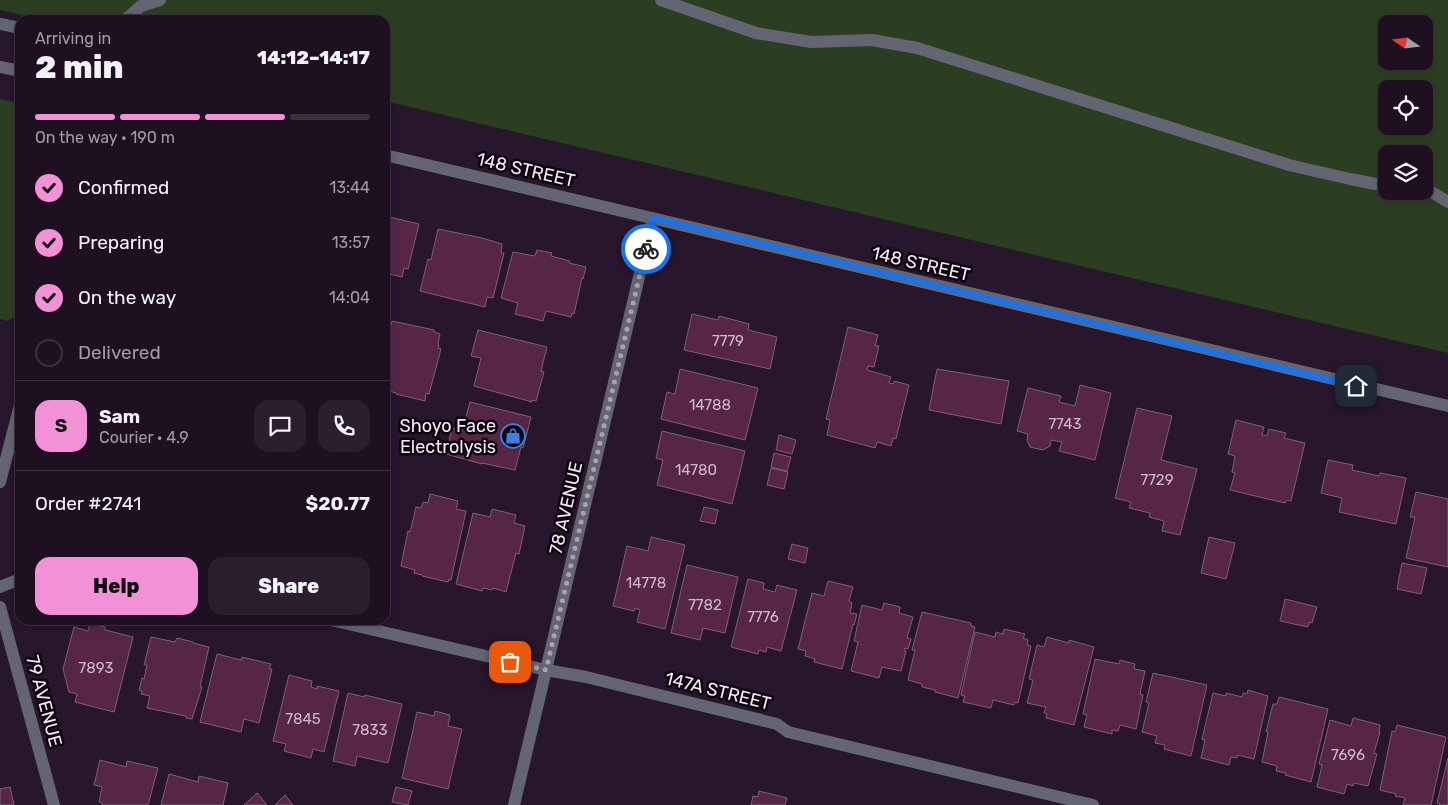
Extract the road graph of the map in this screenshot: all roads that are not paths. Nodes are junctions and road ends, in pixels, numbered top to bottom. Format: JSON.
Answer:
{"nodes":[{"id":1,"x":160,"y":0,"type":"edge"},
{"id":2,"x":661,"y":0,"type":"edge"},
{"id":3,"x":131,"y":15,"type":"edge"},
{"id":4,"x":0,"y":24,"type":"edge"},
{"id":5,"x":15,"y":27,"type":"edge"},
{"id":6,"x":0,"y":67,"type":"edge"},
{"id":7,"x":15,"y":70,"type":"edge"},
{"id":8,"x":390,"y":156,"type":"edge"},
{"id":9,"x":1378,"y":184,"type":"edge"},
{"id":10,"x":1433,"y":193,"type":"edge"},
{"id":11,"x":1448,"y":202,"type":"edge"},
{"id":12,"x":653,"y":218,"type":"junction"},
{"id":13,"x":1448,"y":406,"type":"edge"},
{"id":14,"x":15,"y":424,"type":"edge"},
{"id":15,"x":0,"y":482,"type":"edge"},
{"id":16,"x":15,"y":581,"type":"edge"},
{"id":17,"x":0,"y":588,"type":"edge"},
{"id":18,"x":0,"y":607,"type":"edge"},
{"id":19,"x":352,"y":625,"type":"edge"},
{"id":20,"x":546,"y":670,"type":"junction"},
{"id":21,"x":54,"y":805,"type":"edge"},
{"id":22,"x":514,"y":805,"type":"edge"},
{"id":23,"x":1093,"y":805,"type":"edge"}],
"edges":[{"from":1,"to":3,"type":"street"},
{"from":2,"to":9,"type":"street"},
{"from":4,"to":5,"type":"street"},
{"from":6,"to":7,"type":"street"},
{"from":8,"to":12,"type":"street","name":"148 STREET"},
{"from":10,"to":11,"type":"street"},
{"from":12,"to":13,"type":"street","name":"148 STREET"},
{"from":12,"to":20,"type":"street","name":"78 AVENUE"},
{"from":14,"to":15,"type":"street"},
{"from":16,"to":17,"type":"street"},
{"from":18,"to":21,"type":"street","name":"79 AVENUE"},
{"from":19,"to":20,"type":"street","name":"147A STREET"},
{"from":20,"to":22,"type":"street","name":"78 AVENUE"},
{"from":20,"to":23,"type":"street","name":"147A STREET"}]}
